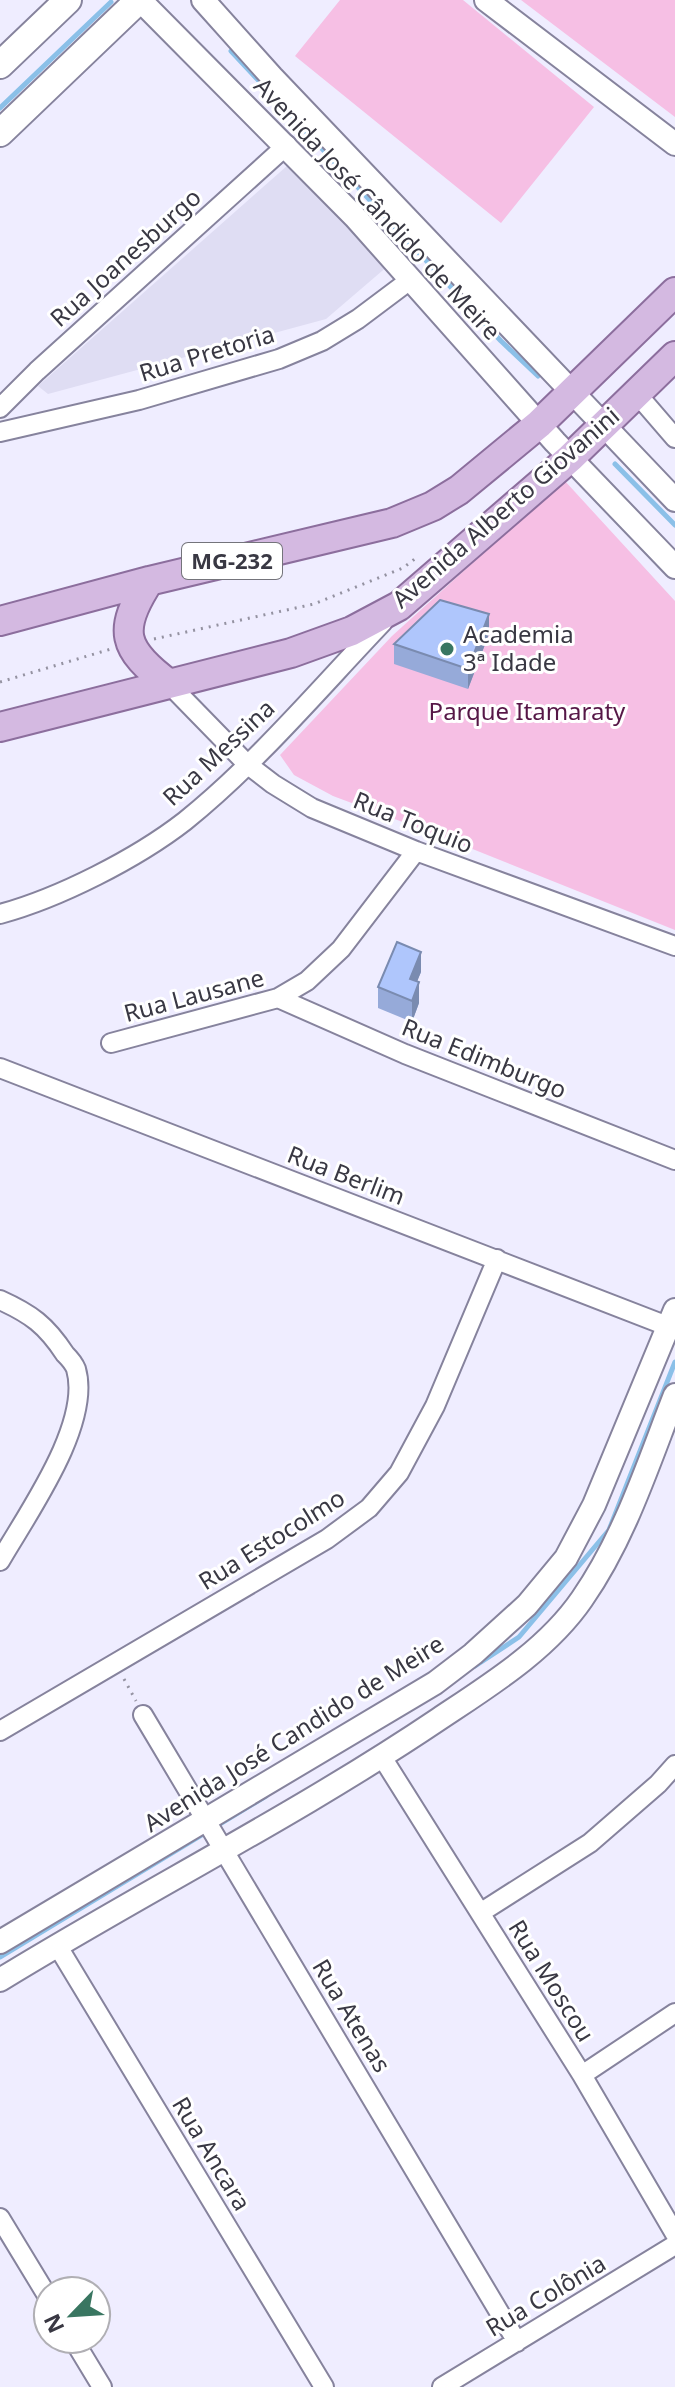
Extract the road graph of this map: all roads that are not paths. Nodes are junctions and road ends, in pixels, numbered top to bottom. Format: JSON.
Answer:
{"nodes":[{"id":1,"x":68,"y":0,"type":"edge"},
{"id":2,"x":140,"y":0,"type":"edge"},
{"id":3,"x":203,"y":0,"type":"edge"},
{"id":4,"x":486,"y":0,"type":"edge"},
{"id":5,"x":0,"y":65,"type":"edge"},
{"id":6,"x":0,"y":133,"type":"edge"},
{"id":7,"x":675,"y":144,"type":"edge"},
{"id":8,"x":287,"y":145,"type":"junction"},
{"id":9,"x":410,"y":280,"type":"junction"},
{"id":10,"x":675,"y":292,"type":"edge"},
{"id":11,"x":675,"y":356,"type":"edge"},
{"id":12,"x":571,"y":392,"type":"junction"},
{"id":13,"x":637,"y":394,"type":"junction"},
{"id":14,"x":0,"y":408,"type":"edge"},
{"id":15,"x":539,"y":424,"type":"junction"},
{"id":16,"x":603,"y":426,"type":"junction"},
{"id":17,"x":0,"y":432,"type":"edge"},
{"id":18,"x":675,"y":438,"type":"edge"},
{"id":19,"x":570,"y":458,"type":"junction"},
{"id":20,"x":675,"y":500,"type":"edge"},
{"id":21,"x":675,"y":567,"type":"edge"},
{"id":22,"x":149,"y":581,"type":"junction"},
{"id":23,"x":399,"y":606,"type":"junction"},
{"id":24,"x":0,"y":621,"type":"edge"},
{"id":25,"x":169,"y":684,"type":"junction"},
{"id":26,"x":0,"y":727,"type":"edge"},
{"id":27,"x":247,"y":764,"type":"junction"},
{"id":28,"x":416,"y":851,"type":"junction"},
{"id":29,"x":0,"y":914,"type":"edge"},
{"id":30,"x":675,"y":946,"type":"edge"},
{"id":31,"x":278,"y":998,"type":"junction"},
{"id":32,"x":111,"y":1043,"type":"dead end"},
{"id":33,"x":0,"y":1068,"type":"edge"},
{"id":34,"x":675,"y":1160,"type":"edge"},
{"id":35,"x":497,"y":1259,"type":"junction"},
{"id":36,"x":0,"y":1300,"type":"edge"},
{"id":37,"x":673,"y":1321,"type":"edge"},
{"id":38,"x":675,"y":1395,"type":"edge"},
{"id":39,"x":0,"y":1561,"type":"edge"},
{"id":40,"x":143,"y":1715,"type":"road end"},
{"id":41,"x":0,"y":1731,"type":"edge"},
{"id":42,"x":382,"y":1757,"type":"junction"},
{"id":43,"x":675,"y":1765,"type":"edge"},
{"id":44,"x":215,"y":1834,"type":"junction"},
{"id":45,"x":480,"y":1913,"type":"junction"},
{"id":46,"x":0,"y":1942,"type":"edge"},
{"id":47,"x":57,"y":1945,"type":"junction"},
{"id":48,"x":0,"y":1980,"type":"edge"},
{"id":49,"x":675,"y":2013,"type":"edge"},
{"id":50,"x":582,"y":2075,"type":"junction"},
{"id":51,"x":0,"y":2218,"type":"edge"},
{"id":52,"x":675,"y":2234,"type":"edge"},
{"id":53,"x":675,"y":2245,"type":"edge"},
{"id":54,"x":35,"y":2275,"type":"edge"},
{"id":55,"x":517,"y":2342,"type":"junction"},
{"id":56,"x":83,"y":2355,"type":"edge"},
{"id":57,"x":102,"y":2387,"type":"edge"},
{"id":58,"x":324,"y":2387,"type":"edge"},
{"id":59,"x":442,"y":2387,"type":"edge"}],
"edges":[{"from":1,"to":5,"type":"main road"},
{"from":2,"to":6,"type":"main road"},
{"from":2,"to":8,"type":"street","name":"Avenida José Cândido de Meire"},
{"from":3,"to":12,"type":"street","name":"Avenida José Cândido de Meire"},
{"from":4,"to":7,"type":"street"},
{"from":8,"to":9,"type":"street","name":"Avenida José Cândido de Meire"},
{"from":8,"to":14,"type":"street","name":"Rua Joanesburgo"},
{"from":9,"to":15,"type":"street","name":"Avenida José Cândido de Meire"},
{"from":9,"to":17,"type":"street","name":"Rua Pretoria"},
{"from":10,"to":12,"type":"main road","name":"Avenida Alberto Giovanini","number":"MG-232"},
{"from":11,"to":13,"type":"main road","name":"Avenida Alberto Giovanini"},
{"from":12,"to":15,"type":"main road","name":"Avenida Alberto Giovanini","number":"MG-232"},
{"from":12,"to":16,"type":"street","name":"Avenida José Cândido de Meire"},
{"from":13,"to":16,"type":"main road","name":"Avenida Alberto Giovanini"},
{"from":13,"to":18,"type":"street"},
{"from":15,"to":19,"type":"street","name":"Avenida José Cândido de Meire"},
{"from":15,"to":22,"type":"main road","name":"Avenida Alberto Giovanini","number":"MG-232"},
{"from":16,"to":19,"type":"main road","name":"Avenida Alberto Giovanini"},
{"from":16,"to":20,"type":"street"},
{"from":19,"to":21,"type":"street"},
{"from":19,"to":23,"type":"main road","name":"Avenida Alberto Giovanini"},
{"from":22,"to":24,"type":"main road","name":"Avenida Alberto Giovanini","number":"MG-232"},
{"from":22,"to":25,"type":"main road"},
{"from":23,"to":25,"type":"main road","name":"Avenida Alberto Giovanini"},
{"from":23,"to":27,"type":"street","name":"Rua Messina"},
{"from":25,"to":26,"type":"main road","name":"Avenida Alberto Giovanini"},
{"from":25,"to":27,"type":"street","name":"Rua Toquio"},
{"from":27,"to":28,"type":"street","name":"Rua Toquio"},
{"from":27,"to":29,"type":"street","name":"Rua Messina"},
{"from":28,"to":30,"type":"street","name":"Rua Toquio"},
{"from":28,"to":31,"type":"street","name":"Rua Lausane"},
{"from":31,"to":32,"type":"street","name":"Rua Lausane"},
{"from":31,"to":34,"type":"street","name":"Rua Edimburgo"},
{"from":33,"to":35,"type":"street","name":"Rua Berlim"},
{"from":35,"to":37,"type":"street","name":"Rua Berlim"},
{"from":35,"to":41,"type":"street","name":"Rua Estocolmo"},
{"from":36,"to":39,"type":"street"},
{"from":37,"to":44,"type":"street","name":"Avenida José Candido de Meire"},
{"from":38,"to":42,"type":"street","name":"Avenida José Candido de Meire"},
{"from":40,"to":44,"type":"street","name":"Rua Atenas"},
{"from":42,"to":44,"type":"street","name":"Avenida José Candido de Meire"},
{"from":42,"to":45,"type":"street","name":"Rua Moscou"},
{"from":43,"to":45,"type":"street"},
{"from":44,"to":46,"type":"street","name":"Avenida José Candido de Meire"},
{"from":44,"to":47,"type":"street","name":"Avenida José Candido de Meire"},
{"from":44,"to":55,"type":"street","name":"Rua Atenas"},
{"from":45,"to":50,"type":"street","name":"Rua Moscou"},
{"from":47,"to":48,"type":"street","name":"Avenida José Candido de Meire"},
{"from":47,"to":58,"type":"street","name":"Rua Ancara"},
{"from":49,"to":50,"type":"street"},
{"from":50,"to":52,"type":"street","name":"Rua Moscou"},
{"from":51,"to":54,"type":"street"},
{"from":53,"to":55,"type":"street","name":"Rua Colônia"},
{"from":55,"to":59,"type":"street","name":"Rua Colônia"},
{"from":56,"to":57,"type":"street"}]}
